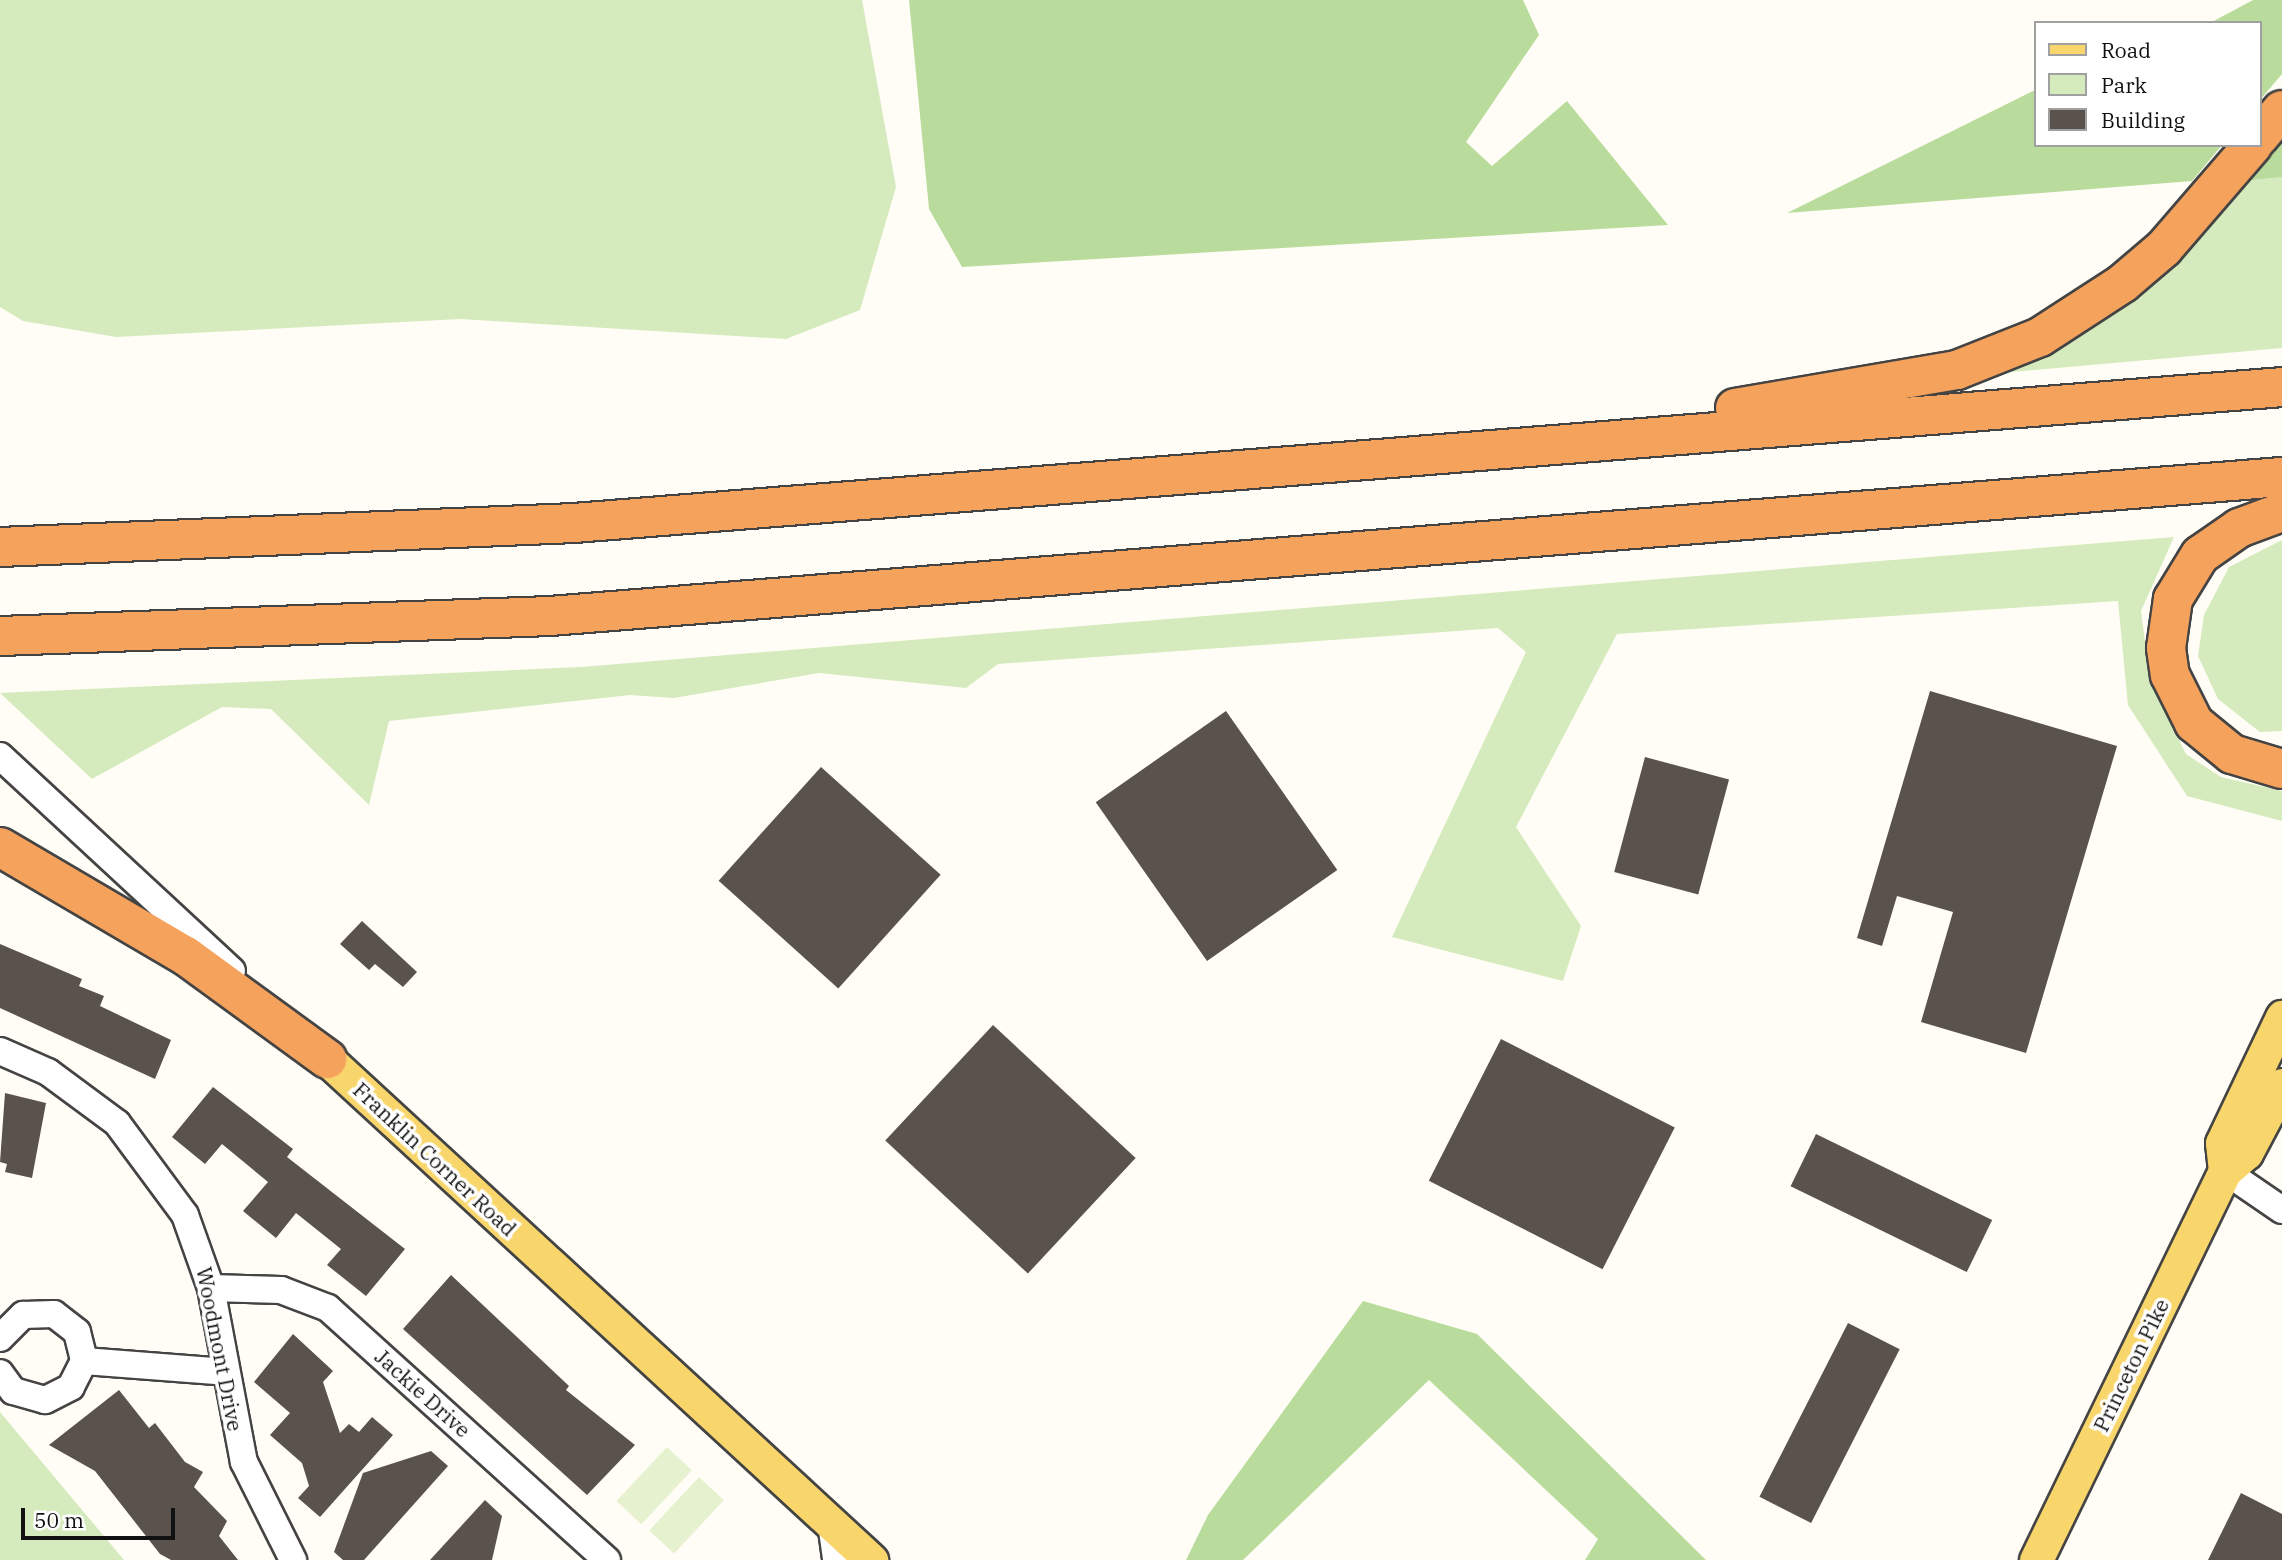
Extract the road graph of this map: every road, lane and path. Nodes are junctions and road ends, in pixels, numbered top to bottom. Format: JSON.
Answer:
{"nodes":[{"id":1,"x":2282,"y":110,"type":"edge"},
{"id":2,"x":2261,"y":135,"type":"edge"},
{"id":3,"x":2251,"y":147,"type":"edge"},
{"id":4,"x":2282,"y":387,"type":"edge"},
{"id":5,"x":1677,"y":436,"type":"junction"},
{"id":6,"x":2282,"y":477,"type":"edge"},
{"id":7,"x":2282,"y":512,"type":"edge"},
{"id":8,"x":0,"y":547,"type":"edge"},
{"id":9,"x":0,"y":636,"type":"edge"},
{"id":10,"x":0,"y":756,"type":"edge"},
{"id":11,"x":2282,"y":769,"type":"edge"},
{"id":12,"x":0,"y":847,"type":"edge"},
{"id":13,"x":2282,"y":1017,"type":"edge"},
{"id":14,"x":0,"y":1051,"type":"edge"},
{"id":15,"x":327,"y":1059,"type":"junction"},
{"id":16,"x":2282,"y":1085,"type":"edge"},
{"id":17,"x":2225,"y":1171,"type":"junction"},
{"id":18,"x":2282,"y":1210,"type":"edge"},
{"id":19,"x":211,"y":1287,"type":"junction"},
{"id":20,"x":0,"y":1338,"type":"edge"},
{"id":21,"x":84,"y":1361,"type":"junction"},
{"id":22,"x":226,"y":1372,"type":"junction"},
{"id":23,"x":0,"y":1373,"type":"edge"},
{"id":24,"x":831,"y":1523,"type":"junction"},
{"id":25,"x":293,"y":1560,"type":"edge"},
{"id":26,"x":607,"y":1560,"type":"edge"},
{"id":27,"x":836,"y":1560,"type":"edge"},
{"id":28,"x":871,"y":1560,"type":"edge"},
{"id":29,"x":2036,"y":1560,"type":"edge"}],
"edges":[{"from":1,"to":2,"type":"highway"},
{"from":3,"to":5,"type":"highway"},
{"from":4,"to":5,"type":"highway"},
{"from":5,"to":8,"type":"highway"},
{"from":6,"to":9,"type":"highway"},
{"from":7,"to":11,"type":"highway"},
{"from":10,"to":15,"type":"street","name":"Franklin Corner Road"},
{"from":12,"to":15,"type":"highway"},
{"from":13,"to":17,"type":"main road","name":"Princeton Pike"},
{"from":14,"to":19,"type":"street","name":"Woodmont Drive"},
{"from":15,"to":24,"type":"main road","name":"Franklin Corner Road"},
{"from":16,"to":17,"type":"main road","name":"Princeton Pike"},
{"from":17,"to":18,"type":"street"},
{"from":17,"to":29,"type":"main road","name":"Princeton Pike"},
{"from":19,"to":22,"type":"street","name":"Woodmont Drive"},
{"from":19,"to":26,"type":"street","name":"Jackie Drive"},
{"from":20,"to":21,"type":"street"},
{"from":21,"to":22,"type":"street"},
{"from":21,"to":23,"type":"street"},
{"from":22,"to":25,"type":"street","name":"Woodmont Drive"},
{"from":24,"to":27,"type":"street"},
{"from":24,"to":28,"type":"main road","name":"Franklin Corner Road"}]}
